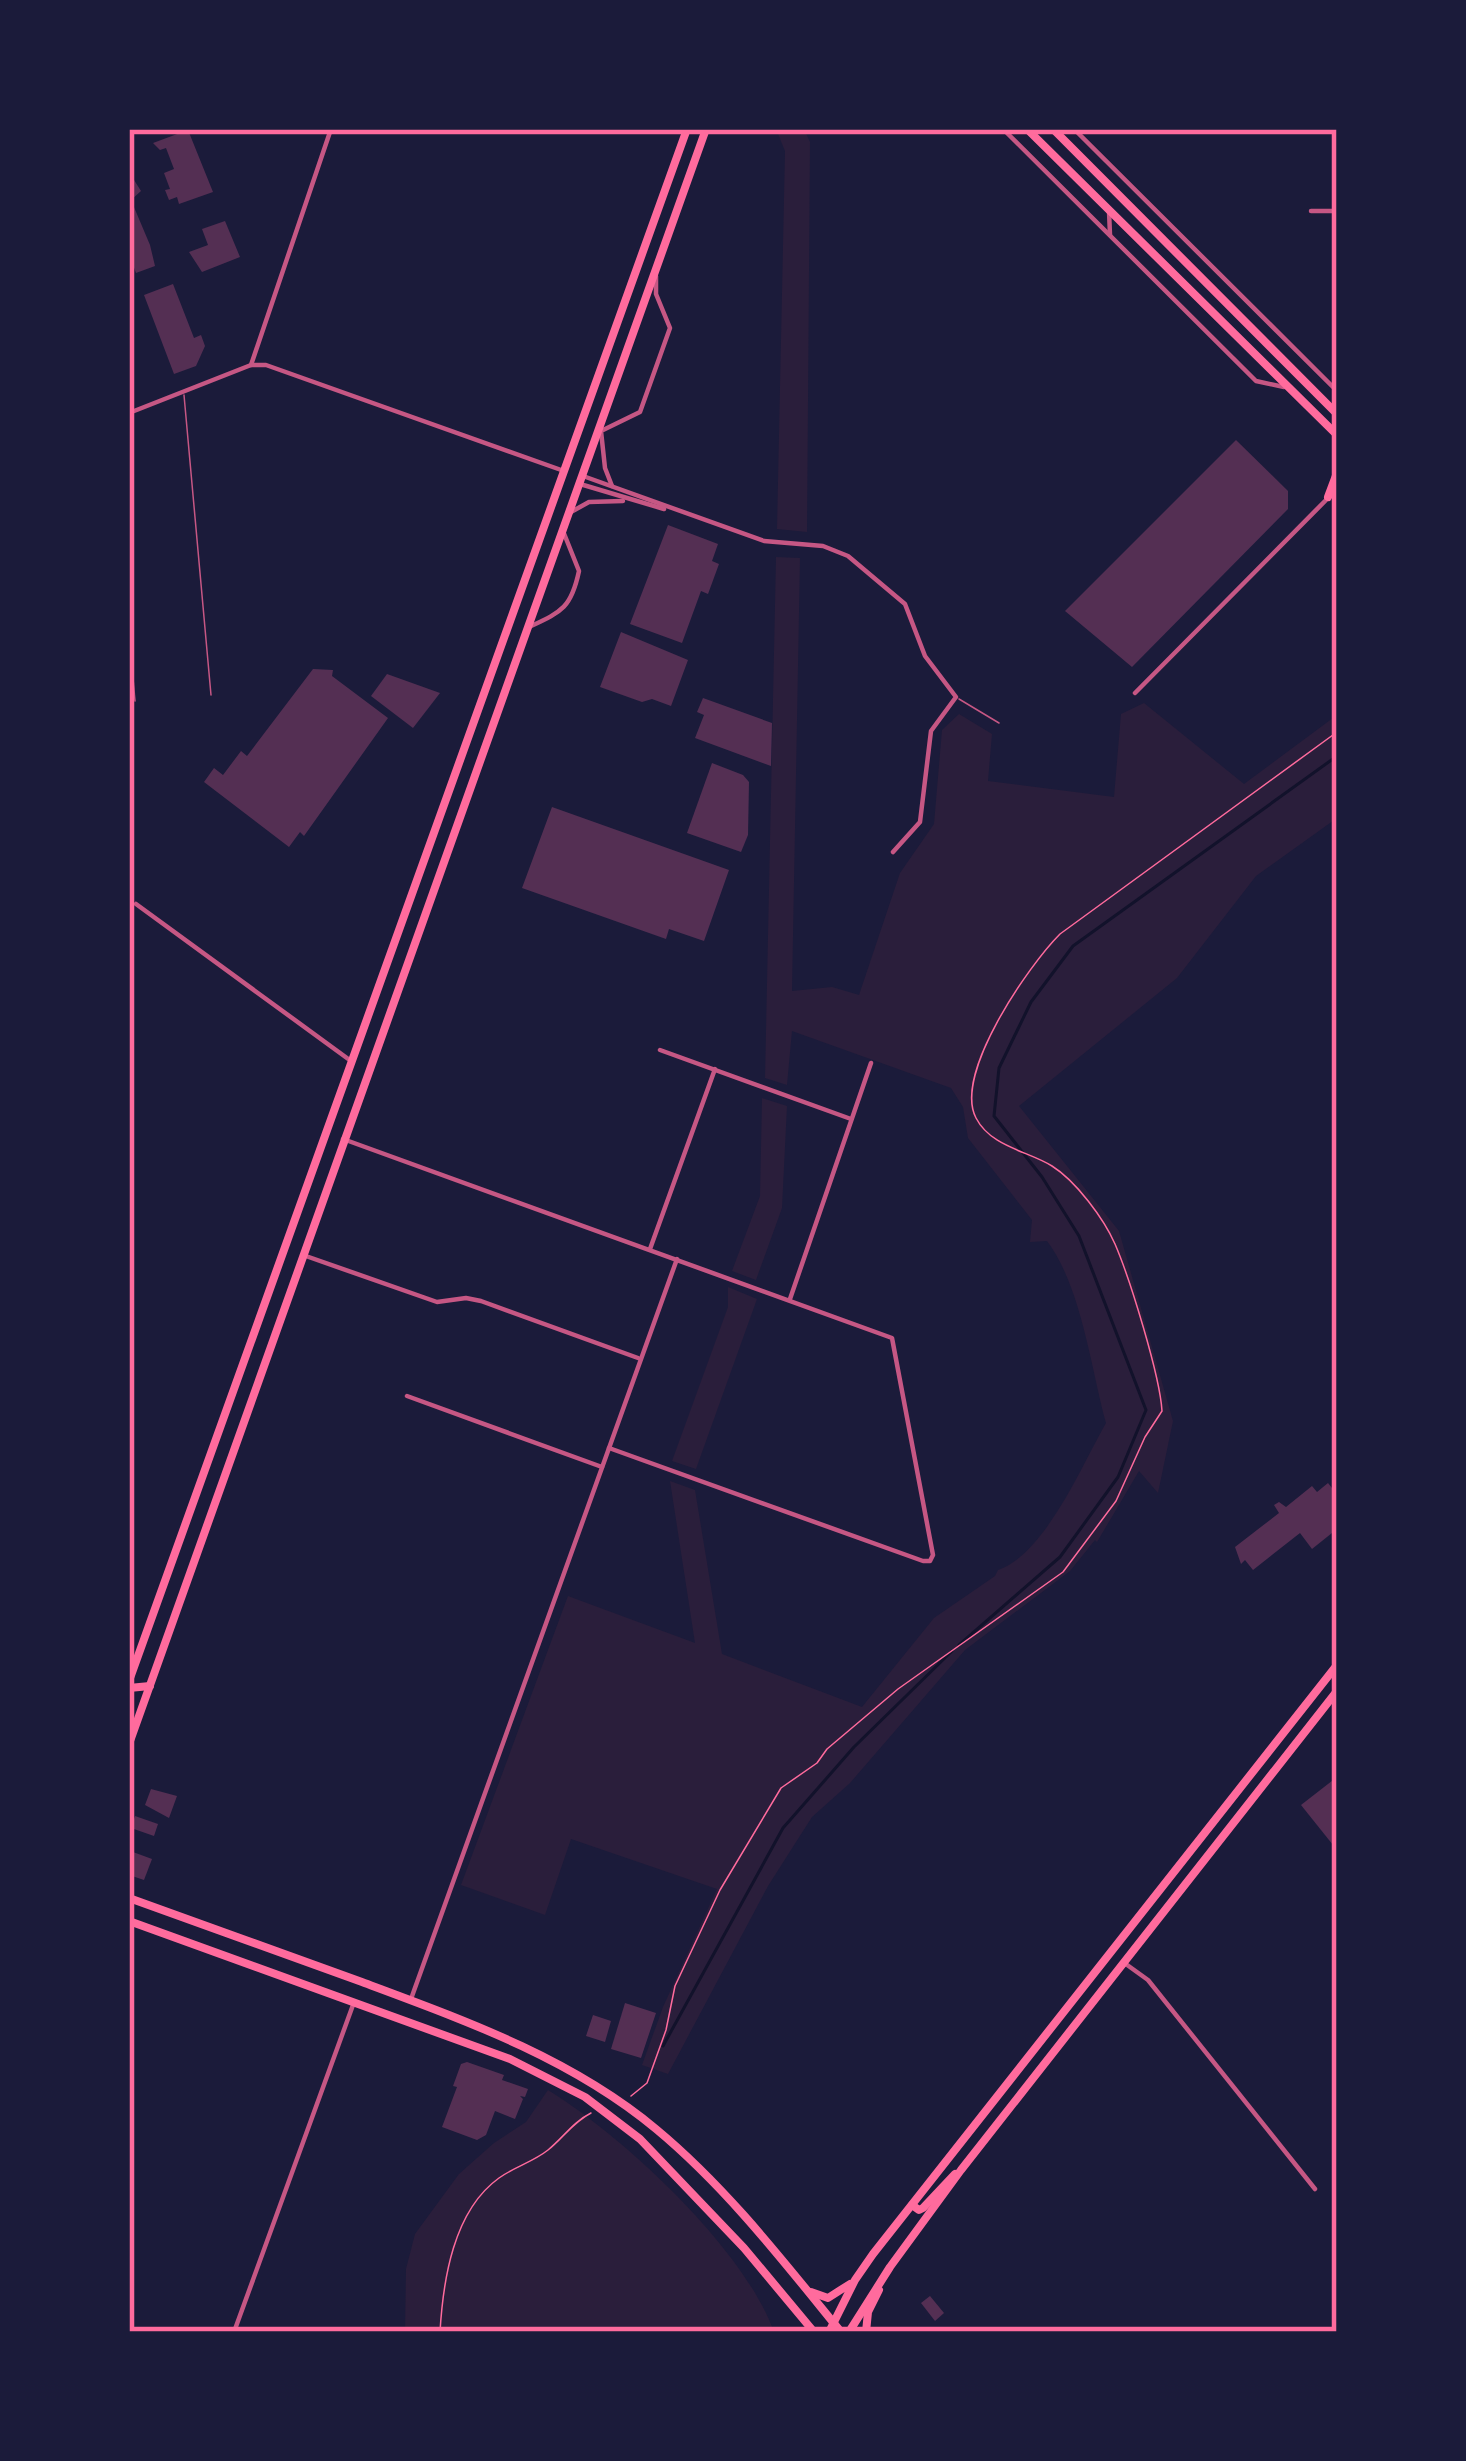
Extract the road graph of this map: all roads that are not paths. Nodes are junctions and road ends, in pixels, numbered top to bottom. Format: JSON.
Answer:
{"nodes":[{"id":1,"x":331,"y":129,"type":"edge"},
{"id":2,"x":687,"y":129,"type":"edge"},
{"id":3,"x":706,"y":129,"type":"edge"},
{"id":4,"x":1003,"y":129,"type":"edge"},
{"id":5,"x":1027,"y":129,"type":"edge"},
{"id":6,"x":1053,"y":129,"type":"edge"},
{"id":7,"x":1070,"y":129,"type":"edge"},
{"id":8,"x":1109,"y":211,"type":"junction"},
{"id":9,"x":1311,"y":211,"type":"dead end"},
{"id":10,"x":1337,"y":211,"type":"edge"},
{"id":11,"x":1110,"y":235,"type":"junction"},
{"id":12,"x":647,"y":238,"type":"junction"},
{"id":13,"x":664,"y":244,"type":"junction"},
{"id":14,"x":656,"y":268,"type":"junction"},
{"id":15,"x":250,"y":365,"type":"junction"},
{"id":16,"x":1289,"y":388,"type":"junction"},
{"id":17,"x":183,"y":391,"type":"junction"},
{"id":18,"x":1337,"y":391,"type":"edge"},
{"id":19,"x":129,"y":413,"type":"edge"},
{"id":20,"x":1337,"y":414,"type":"edge"},
{"id":21,"x":601,"y":430,"type":"junction"},
{"id":22,"x":1337,"y":435,"type":"edge"},
{"id":23,"x":564,"y":471,"type":"junction"},
{"id":24,"x":1337,"y":473,"type":"edge"},
{"id":25,"x":582,"y":480,"type":"junction"},
{"id":26,"x":612,"y":486,"type":"junction"},
{"id":27,"x":1334,"y":492,"type":"edge"},
{"id":28,"x":629,"y":501,"type":"junction"},
{"id":29,"x":659,"y":506,"type":"junction"},
{"id":30,"x":570,"y":512,"type":"junction"},
{"id":31,"x":563,"y":531,"type":"junction"},
{"id":32,"x":527,"y":629,"type":"junction"},
{"id":33,"x":129,"y":633,"type":"edge"},
{"id":34,"x":1135,"y":694,"type":"dead end"},
{"id":35,"x":211,"y":695,"type":"dead end"},
{"id":36,"x":956,"y":697,"type":"junction"},
{"id":37,"x":135,"y":701,"type":"dead end"},
{"id":38,"x":1000,"y":730,"type":"dead end"},
{"id":39,"x":459,"y":763,"type":"junction"},
{"id":40,"x":478,"y":770,"type":"junction"},
{"id":41,"x":455,"y":773,"type":"junction"},
{"id":42,"x":893,"y":852,"type":"dead end"},
{"id":43,"x":136,"y":904,"type":"dead end"},
{"id":44,"x":660,"y":1050,"type":"dead end"},
{"id":45,"x":351,"y":1061,"type":"junction"},
{"id":46,"x":871,"y":1063,"type":"dead end"},
{"id":47,"x":715,"y":1069,"type":"junction"},
{"id":48,"x":851,"y":1119,"type":"junction"},
{"id":49,"x":344,"y":1139,"type":"junction"},
{"id":50,"x":285,"y":1247,"type":"junction"},
{"id":51,"x":650,"y":1249,"type":"junction"},
{"id":52,"x":303,"y":1256,"type":"junction"},
{"id":53,"x":677,"y":1259,"type":"junction"},
{"id":54,"x":790,"y":1299,"type":"junction"},
{"id":55,"x":640,"y":1359,"type":"junction"},
{"id":56,"x":407,"y":1396,"type":"dead end"},
{"id":57,"x":609,"y":1448,"type":"junction"},
{"id":58,"x":602,"y":1467,"type":"junction"},
{"id":59,"x":1337,"y":1666,"type":"edge"},
{"id":60,"x":129,"y":1682,"type":"edge"},
{"id":61,"x":150,"y":1686,"type":"junction"},
{"id":62,"x":1337,"y":1691,"type":"edge"},
{"id":63,"x":129,"y":1744,"type":"edge"},
{"id":64,"x":1252,"y":1774,"type":"junction"},
{"id":65,"x":1264,"y":1784,"type":"junction"},
{"id":66,"x":129,"y":1898,"type":"edge"},
{"id":67,"x":129,"y":1922,"type":"edge"},
{"id":68,"x":1111,"y":1952,"type":"junction"},
{"id":69,"x":1123,"y":1962,"type":"junction"},
{"id":70,"x":361,"y":1982,"type":"junction"},
{"id":71,"x":411,"y":2000,"type":"junction"},
{"id":72,"x":355,"y":2001,"type":"junction"},
{"id":73,"x":403,"y":2019,"type":"junction"},
{"id":74,"x":962,"y":2170,"type":"junction"},
{"id":75,"x":703,"y":2172,"type":"junction"},
{"id":76,"x":687,"y":2188,"type":"junction"},
{"id":77,"x":1315,"y":2189,"type":"dead end"},
{"id":78,"x":912,"y":2205,"type":"junction"},
{"id":79,"x":897,"y":2224,"type":"junction"},
{"id":80,"x":908,"y":2243,"type":"junction"},
{"id":81,"x":890,"y":2267,"type":"junction"},
{"id":82,"x":855,"y":2279,"type":"junction"},
{"id":83,"x":804,"y":2289,"type":"junction"},
{"id":84,"x":792,"y":2307,"type":"junction"},
{"id":85,"x":831,"y":2327,"type":"edge"},
{"id":86,"x":234,"y":2332,"type":"edge"},
{"id":87,"x":798,"y":2332,"type":"edge"},
{"id":88,"x":814,"y":2332,"type":"edge"},
{"id":89,"x":845,"y":2332,"type":"edge"},
{"id":90,"x":866,"y":2332,"type":"edge"}],
"edges":[{"from":1,"to":15,"type":"street"},
{"from":2,"to":12,"type":"main road"},
{"from":3,"to":13,"type":"main road"},
{"from":4,"to":11,"type":"street"},
{"from":5,"to":8,"type":"main road"},
{"from":6,"to":20,"type":"main road"},
{"from":7,"to":18,"type":"street"},
{"from":8,"to":11,"type":"street"},
{"from":8,"to":16,"type":"main road"},
{"from":9,"to":10,"type":"street"},
{"from":11,"to":16,"type":"street"},
{"from":12,"to":13,"type":"main road"},
{"from":12,"to":23,"type":"main road"},
{"from":13,"to":14,"type":"main road"},
{"from":14,"to":21,"type":"main road"},
{"from":14,"to":21,"type":"street"},
{"from":15,"to":17,"type":"street"},
{"from":15,"to":23,"type":"street"},
{"from":16,"to":22,"type":"main road"},
{"from":17,"to":19,"type":"street"},
{"from":17,"to":35,"type":"lane"},
{"from":21,"to":25,"type":"main road"},
{"from":21,"to":26,"type":"street"},
{"from":23,"to":25,"type":"main road"},
{"from":23,"to":39,"type":"main road"},
{"from":24,"to":27,"type":"main road"},
{"from":25,"to":26,"type":"street"},
{"from":25,"to":28,"type":"street"},
{"from":25,"to":30,"type":"main road"},
{"from":26,"to":29,"type":"street"},
{"from":27,"to":34,"type":"street"},
{"from":28,"to":29,"type":"street"},
{"from":28,"to":30,"type":"street"},
{"from":29,"to":36,"type":"street"},
{"from":30,"to":31,"type":"main road"},
{"from":31,"to":32,"type":"main road"},
{"from":31,"to":32,"type":"street"},
{"from":32,"to":40,"type":"main road"},
{"from":33,"to":37,"type":"lane"},
{"from":36,"to":38,"type":"lane"},
{"from":36,"to":42,"type":"street"},
{"from":39,"to":40,"type":"main road"},
{"from":39,"to":41,"type":"main road"},
{"from":40,"to":41,"type":"main road"},
{"from":40,"to":49,"type":"main road"},
{"from":41,"to":45,"type":"main road"},
{"from":43,"to":45,"type":"street"},
{"from":44,"to":47,"type":"street"},
{"from":45,"to":50,"type":"main road"},
{"from":46,"to":48,"type":"street"},
{"from":47,"to":48,"type":"street"},
{"from":47,"to":51,"type":"street"},
{"from":48,"to":54,"type":"street"},
{"from":49,"to":51,"type":"street"},
{"from":49,"to":52,"type":"main road"},
{"from":50,"to":52,"type":"main road"},
{"from":50,"to":60,"type":"main road"},
{"from":51,"to":53,"type":"street"},
{"from":52,"to":55,"type":"street"},
{"from":52,"to":61,"type":"main road"},
{"from":53,"to":54,"type":"street"},
{"from":53,"to":55,"type":"street"},
{"from":54,"to":57,"type":"street"},
{"from":55,"to":57,"type":"street"},
{"from":56,"to":58,"type":"street"},
{"from":57,"to":58,"type":"street"},
{"from":58,"to":71,"type":"street"},
{"from":59,"to":64,"type":"main road"},
{"from":60,"to":61,"type":"main road"},
{"from":61,"to":63,"type":"main road"},
{"from":62,"to":65,"type":"main road"},
{"from":64,"to":65,"type":"main road"},
{"from":64,"to":68,"type":"main road"},
{"from":65,"to":69,"type":"main road"},
{"from":66,"to":70,"type":"main road"},
{"from":67,"to":72,"type":"main road"},
{"from":68,"to":69,"type":"main road"},
{"from":68,"to":78,"type":"main road"},
{"from":69,"to":74,"type":"main road"},
{"from":69,"to":77,"type":"street"},
{"from":70,"to":71,"type":"main road"},
{"from":70,"to":72,"type":"main road"},
{"from":71,"to":73,"type":"main road"},
{"from":71,"to":75,"type":"main road"},
{"from":72,"to":73,"type":"main road"},
{"from":72,"to":86,"type":"street"},
{"from":73,"to":76,"type":"main road"},
{"from":74,"to":78,"type":"main road"},
{"from":74,"to":80,"type":"main road"},
{"from":75,"to":76,"type":"main road"},
{"from":75,"to":83,"type":"main road"},
{"from":76,"to":84,"type":"main road"},
{"from":78,"to":79,"type":"main road"},
{"from":79,"to":80,"type":"main road"},
{"from":79,"to":82,"type":"main road"},
{"from":80,"to":81,"type":"main road"},
{"from":81,"to":89,"type":"main road"},
{"from":81,"to":90,"type":"main road"},
{"from":82,"to":83,"type":"main road"},
{"from":82,"to":85,"type":"main road"},
{"from":83,"to":85,"type":"main road"},
{"from":84,"to":87,"type":"main road"},
{"from":84,"to":88,"type":"main road"},
{"from":85,"to":89,"type":"main road"}]}
